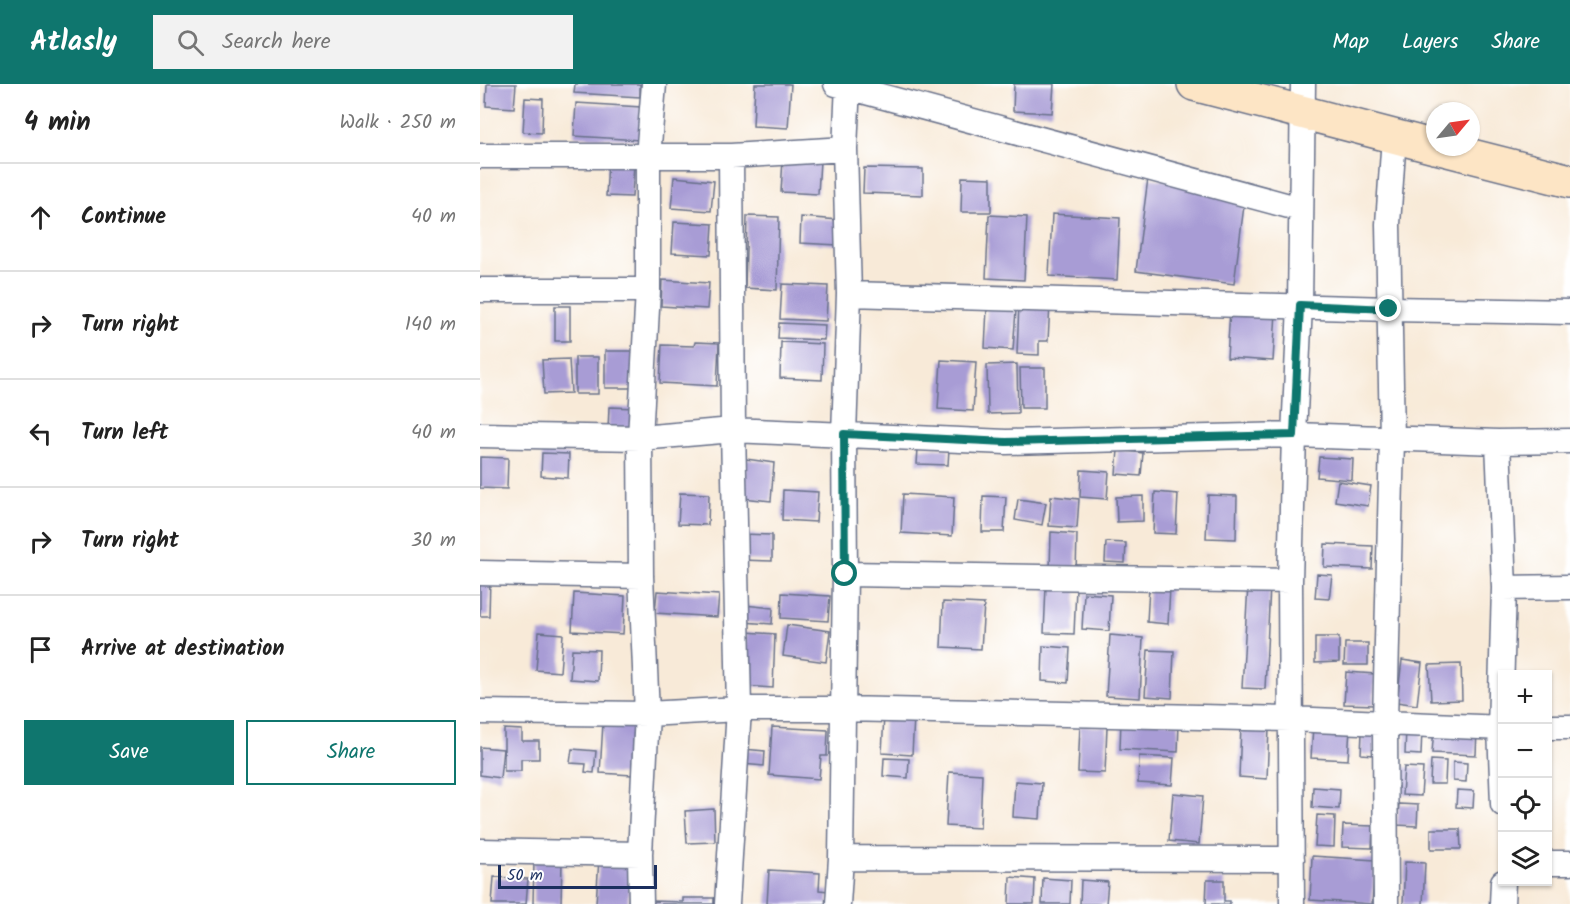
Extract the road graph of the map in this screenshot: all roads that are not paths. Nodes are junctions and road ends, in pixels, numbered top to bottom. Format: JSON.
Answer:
{"nodes":[{"id":1,"x":654,"y":84,"type":"edge"},
{"id":2,"x":1194,"y":84,"type":"edge"},
{"id":3,"x":844,"y":85,"type":"edge"},
{"id":4,"x":1303,"y":99,"type":"edge"},
{"id":5,"x":1394,"y":136,"type":"junction"},
{"id":6,"x":1426,"y":145,"type":"edge"},
{"id":7,"x":845,"y":149,"type":"junction"},
{"id":8,"x":480,"y":156,"type":"edge"},
{"id":9,"x":731,"y":156,"type":"junction"},
{"id":10,"x":1471,"y":156,"type":"edge"},
{"id":11,"x":648,"y":157,"type":"junction"},
{"id":12,"x":1570,"y":181,"type":"edge"},
{"id":13,"x":1300,"y":209,"type":"junction"},
{"id":14,"x":480,"y":290,"type":"edge"},
{"id":15,"x":648,"y":290,"type":"junction"},
{"id":16,"x":849,"y":294,"type":"junction"},
{"id":17,"x":1300,"y":305,"type":"junction"},
{"id":18,"x":1389,"y":309,"type":"junction"},
{"id":19,"x":1570,"y":312,"type":"edge"},
{"id":20,"x":733,"y":430,"type":"junction"},
{"id":21,"x":844,"y":434,"type":"junction"},
{"id":22,"x":480,"y":435,"type":"edge"},
{"id":23,"x":1294,"y":435,"type":"junction"},
{"id":24,"x":640,"y":438,"type":"junction"},
{"id":25,"x":1392,"y":439,"type":"junction"},
{"id":26,"x":1570,"y":441,"type":"edge"},
{"id":27,"x":1498,"y":442,"type":"junction"},
{"id":28,"x":480,"y":573,"type":"edge"},
{"id":29,"x":845,"y":574,"type":"junction"},
{"id":30,"x":641,"y":576,"type":"junction"},
{"id":31,"x":1290,"y":581,"type":"junction"},
{"id":32,"x":1570,"y":587,"type":"edge"},
{"id":33,"x":1504,"y":588,"type":"junction"},
{"id":34,"x":739,"y":709,"type":"junction"},
{"id":35,"x":843,"y":709,"type":"junction"},
{"id":36,"x":480,"y":712,"type":"edge"},
{"id":37,"x":647,"y":714,"type":"junction"},
{"id":38,"x":1290,"y":719,"type":"junction"},
{"id":39,"x":1385,"y":722,"type":"junction"},
{"id":40,"x":1501,"y":724,"type":"edge"},
{"id":41,"x":1552,"y":727,"type":"edge"},
{"id":42,"x":1570,"y":727,"type":"edge"},
{"id":43,"x":1498,"y":728,"type":"edge"},
{"id":44,"x":480,"y":851,"type":"edge"},
{"id":45,"x":640,"y":854,"type":"junction"},
{"id":46,"x":841,"y":858,"type":"junction"},
{"id":47,"x":1292,"y":859,"type":"junction"},
{"id":48,"x":1552,"y":863,"type":"edge"},
{"id":49,"x":1570,"y":863,"type":"edge"},
{"id":50,"x":1503,"y":886,"type":"edge"},
{"id":51,"x":641,"y":904,"type":"edge"},
{"id":52,"x":727,"y":904,"type":"edge"},
{"id":53,"x":838,"y":904,"type":"edge"},
{"id":54,"x":1292,"y":904,"type":"edge"},
{"id":55,"x":1386,"y":904,"type":"edge"},
{"id":56,"x":1502,"y":904,"type":"edge"}],
"edges":[{"from":1,"to":11,"type":"street"},
{"from":2,"to":4,"type":"street"},
{"from":3,"to":7,"type":"street"},
{"from":3,"to":13,"type":"street"},
{"from":4,"to":5,"type":"street"},
{"from":4,"to":13,"type":"street"},
{"from":5,"to":6,"type":"street"},
{"from":5,"to":18,"type":"street"},
{"from":7,"to":9,"type":"street"},
{"from":7,"to":16,"type":"street"},
{"from":8,"to":11,"type":"street"},
{"from":9,"to":11,"type":"street"},
{"from":9,"to":20,"type":"street"},
{"from":10,"to":12,"type":"street"},
{"from":11,"to":15,"type":"street"},
{"from":13,"to":17,"type":"street"},
{"from":14,"to":15,"type":"street"},
{"from":15,"to":24,"type":"street"},
{"from":16,"to":17,"type":"street"},
{"from":16,"to":21,"type":"street"},
{"from":17,"to":18,"type":"street"},
{"from":17,"to":23,"type":"street"},
{"from":18,"to":19,"type":"street"},
{"from":18,"to":25,"type":"street"},
{"from":20,"to":21,"type":"street"},
{"from":20,"to":24,"type":"street"},
{"from":20,"to":34,"type":"street"},
{"from":21,"to":23,"type":"street"},
{"from":21,"to":29,"type":"street"},
{"from":22,"to":24,"type":"street"},
{"from":23,"to":25,"type":"street"},
{"from":23,"to":31,"type":"street"},
{"from":24,"to":30,"type":"street"},
{"from":25,"to":27,"type":"street"},
{"from":25,"to":39,"type":"street"},
{"from":26,"to":27,"type":"street"},
{"from":27,"to":33,"type":"street"},
{"from":28,"to":30,"type":"street"},
{"from":29,"to":31,"type":"street"},
{"from":29,"to":35,"type":"street"},
{"from":30,"to":37,"type":"street"},
{"from":31,"to":38,"type":"street"},
{"from":32,"to":33,"type":"street"},
{"from":33,"to":40,"type":"street"},
{"from":34,"to":35,"type":"street"},
{"from":34,"to":37,"type":"street"},
{"from":34,"to":52,"type":"street"},
{"from":35,"to":38,"type":"street"},
{"from":35,"to":46,"type":"street"},
{"from":36,"to":37,"type":"street"},
{"from":37,"to":45,"type":"street"},
{"from":38,"to":39,"type":"street"},
{"from":38,"to":47,"type":"street"},
{"from":39,"to":43,"type":"street"},
{"from":39,"to":55,"type":"street"},
{"from":41,"to":42,"type":"street"},
{"from":44,"to":45,"type":"street"},
{"from":45,"to":51,"type":"street"},
{"from":46,"to":47,"type":"street"},
{"from":46,"to":53,"type":"street"},
{"from":47,"to":54,"type":"street"},
{"from":48,"to":49,"type":"street"},
{"from":50,"to":56,"type":"street"}]}
